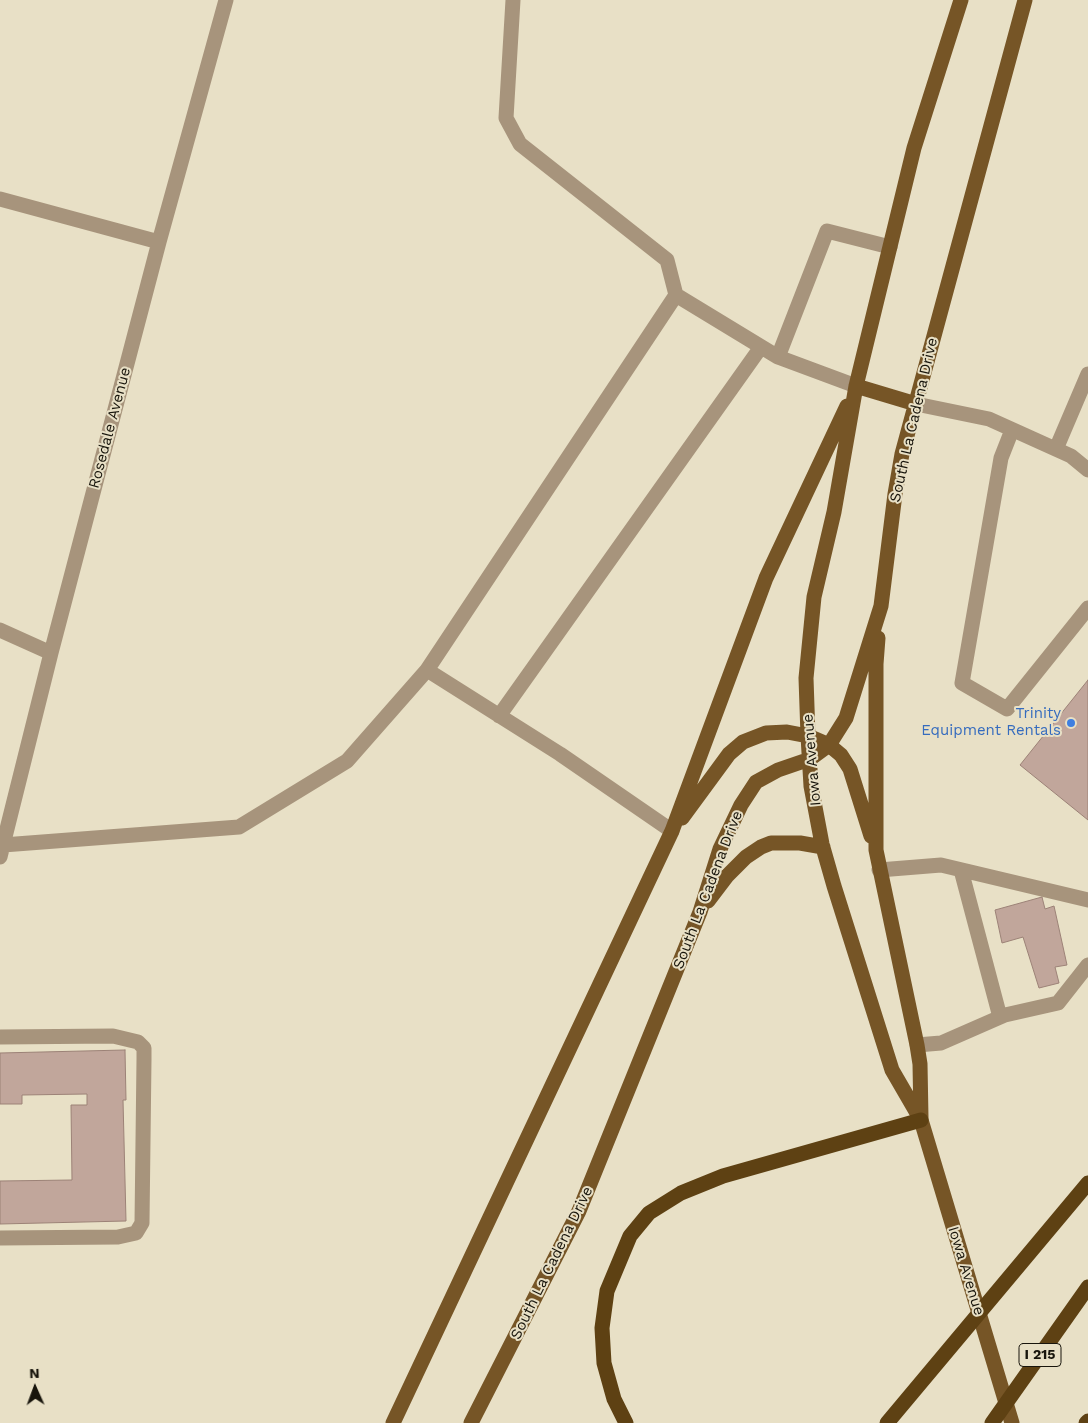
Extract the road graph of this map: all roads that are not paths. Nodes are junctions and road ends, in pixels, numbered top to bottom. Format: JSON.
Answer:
{"nodes":[{"id":1,"x":226,"y":0,"type":"edge"},
{"id":2,"x":513,"y":0,"type":"edge"},
{"id":3,"x":961,"y":0,"type":"edge"},
{"id":4,"x":1024,"y":0,"type":"edge"},
{"id":5,"x":0,"y":199,"type":"edge"},
{"id":6,"x":159,"y":242,"type":"junction"},
{"id":7,"x":890,"y":247,"type":"junction"},
{"id":8,"x":676,"y":295,"type":"junction"},
{"id":9,"x":761,"y":347,"type":"junction"},
{"id":10,"x":778,"y":357,"type":"junction"},
{"id":11,"x":1088,"y":374,"type":"edge"},
{"id":12,"x":856,"y":386,"type":"junction"},
{"id":13,"x":916,"y":404,"type":"junction"},
{"id":14,"x":1012,"y":430,"type":"junction"},
{"id":15,"x":1056,"y":449,"type":"junction"},
{"id":16,"x":1088,"y":470,"type":"edge"},
{"id":17,"x":881,"y":606,"type":"junction"},
{"id":18,"x":1088,"y":608,"type":"edge"},
{"id":19,"x":0,"y":630,"type":"edge"},
{"id":20,"x":51,"y":653,"type":"junction"},
{"id":21,"x":427,"y":670,"type":"junction"},
{"id":22,"x":499,"y":716,"type":"junction"},
{"id":23,"x":808,"y":736,"type":"junction"},
{"id":24,"x":829,"y":746,"type":"junction"},
{"id":25,"x":810,"y":759,"type":"junction"},
{"id":26,"x":672,"y":831,"type":"junction"},
{"id":27,"x":823,"y":847,"type":"junction"},
{"id":28,"x":876,"y":850,"type":"junction"},
{"id":29,"x":2,"y":851,"type":"edge"},
{"id":30,"x":880,"y":870,"type":"junction"},
{"id":31,"x":961,"y":870,"type":"junction"},
{"id":32,"x":1088,"y":900,"type":"edge"},
{"id":33,"x":700,"y":912,"type":"junction"},
{"id":34,"x":1088,"y":965,"type":"edge"},
{"id":35,"x":1000,"y":1017,"type":"junction"},
{"id":36,"x":0,"y":1037,"type":"edge"},
{"id":37,"x":917,"y":1045,"type":"junction"},
{"id":38,"x":921,"y":1120,"type":"junction"},
{"id":39,"x":1088,"y":1183,"type":"edge"},
{"id":40,"x":0,"y":1238,"type":"edge"},
{"id":41,"x":1088,"y":1287,"type":"edge"},
{"id":42,"x":393,"y":1423,"type":"edge"},
{"id":43,"x":471,"y":1423,"type":"edge"},
{"id":44,"x":626,"y":1423,"type":"edge"},
{"id":45,"x":887,"y":1423,"type":"edge"},
{"id":46,"x":992,"y":1423,"type":"edge"},
{"id":47,"x":1012,"y":1423,"type":"edge"}],
"edges":[{"from":1,"to":6,"type":"street","name":"Rosedale Avenue"},
{"from":2,"to":8,"type":"street"},
{"from":3,"to":7,"type":"main road"},
{"from":4,"to":13,"type":"main road","name":"South La Cadena Drive"},
{"from":5,"to":6,"type":"street"},
{"from":6,"to":20,"type":"street","name":"Rosedale Avenue"},
{"from":7,"to":10,"type":"street"},
{"from":7,"to":12,"type":"main road"},
{"from":8,"to":9,"type":"street"},
{"from":8,"to":21,"type":"street"},
{"from":9,"to":10,"type":"street"},
{"from":9,"to":22,"type":"street"},
{"from":10,"to":12,"type":"street"},
{"from":11,"to":15,"type":"street"},
{"from":12,"to":13,"type":"main road"},
{"from":12,"to":23,"type":"main road","name":"Iowa Avenue"},
{"from":12,"to":26,"type":"main road"},
{"from":13,"to":14,"type":"street"},
{"from":13,"to":17,"type":"main road","name":"South La Cadena Drive"},
{"from":14,"to":15,"type":"street"},
{"from":14,"to":18,"type":"street"},
{"from":15,"to":16,"type":"street"},
{"from":17,"to":24,"type":"main road","name":"South La Cadena Drive"},
{"from":17,"to":28,"type":"main road","name":"Iowa Avenue"},
{"from":19,"to":20,"type":"street"},
{"from":20,"to":29,"type":"street","name":"Rosedale Avenue"},
{"from":21,"to":22,"type":"street"},
{"from":21,"to":29,"type":"street"},
{"from":22,"to":26,"type":"street"},
{"from":23,"to":24,"type":"main road"},
{"from":23,"to":25,"type":"main road","name":"Iowa Avenue"},
{"from":23,"to":26,"type":"main road"},
{"from":24,"to":25,"type":"main road","name":"South La Cadena Drive"},
{"from":24,"to":28,"type":"main road"},
{"from":25,"to":27,"type":"main road","name":"Iowa Avenue"},
{"from":25,"to":33,"type":"main road","name":"South La Cadena Drive"},
{"from":26,"to":42,"type":"main road"},
{"from":27,"to":33,"type":"main road"},
{"from":27,"to":38,"type":"main road","name":"Iowa Avenue"},
{"from":28,"to":30,"type":"main road","name":"Iowa Avenue"},
{"from":30,"to":31,"type":"street"},
{"from":30,"to":37,"type":"main road","name":"Iowa Avenue"},
{"from":31,"to":32,"type":"street"},
{"from":31,"to":35,"type":"street"},
{"from":33,"to":43,"type":"main road","name":"South La Cadena Drive"},
{"from":34,"to":35,"type":"street"},
{"from":35,"to":37,"type":"street"},
{"from":36,"to":40,"type":"street"},
{"from":37,"to":38,"type":"main road","name":"Iowa Avenue"},
{"from":38,"to":44,"type":"highway"},
{"from":38,"to":47,"type":"main road","name":"Iowa Avenue"},
{"from":39,"to":45,"type":"highway"},
{"from":41,"to":46,"type":"highway","number":"I 215"}]}
